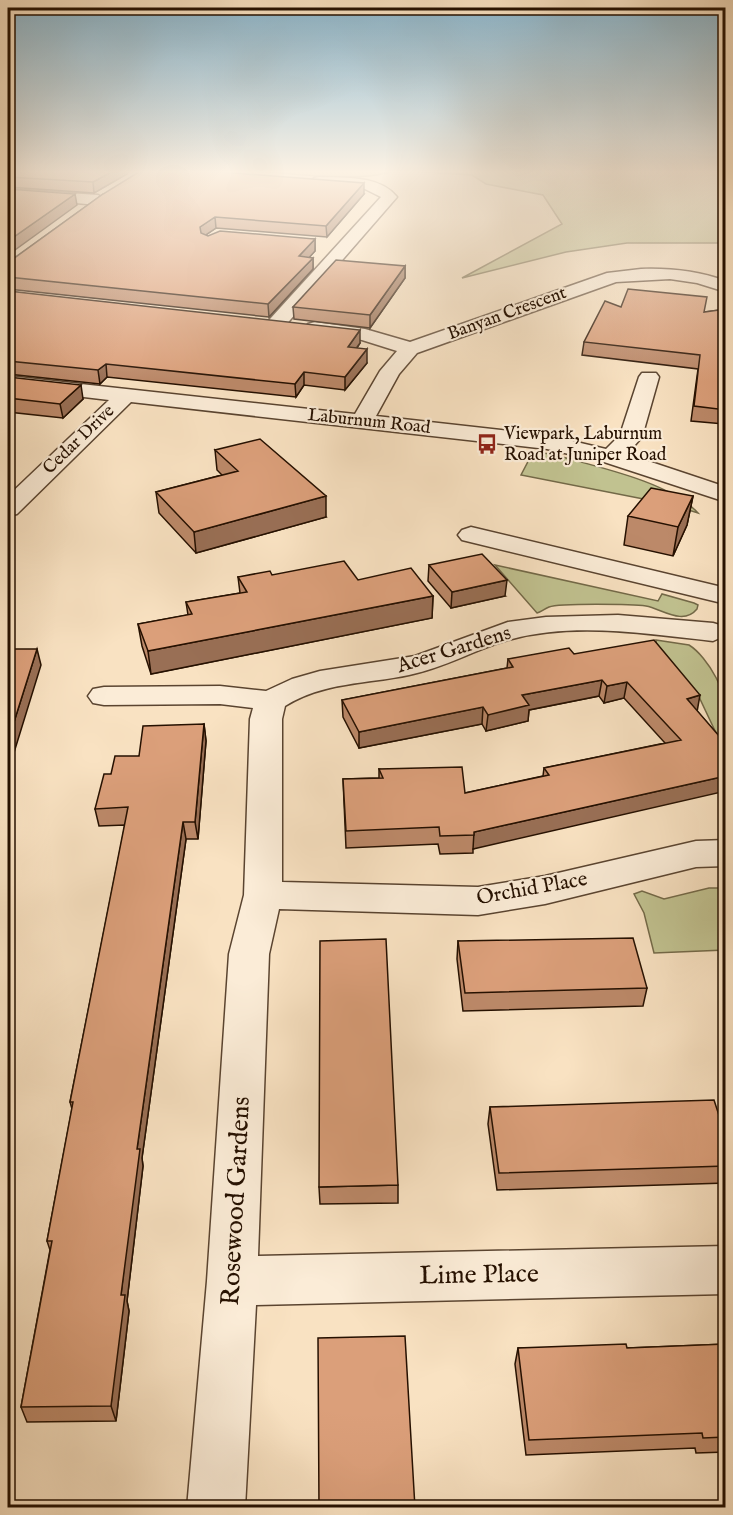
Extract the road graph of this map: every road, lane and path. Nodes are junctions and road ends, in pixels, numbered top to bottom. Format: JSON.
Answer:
{"nodes":[{"id":1,"x":353,"y":241,"type":"edge"},
{"id":2,"x":326,"y":244,"type":"edge"},
{"id":3,"x":348,"y":246,"type":"junction"},
{"id":4,"x":726,"y":287,"type":"edge"},
{"id":5,"x":254,"y":321,"type":"edge"},
{"id":6,"x":277,"y":323,"type":"junction"},
{"id":7,"x":410,"y":349,"type":"junction"},
{"id":8,"x":648,"y":377,"type":"dead end"},
{"id":9,"x":8,"y":382,"type":"edge"},
{"id":10,"x":124,"y":397,"type":"junction"},
{"id":11,"x":362,"y":421,"type":"junction"},
{"id":12,"x":611,"y":457,"type":"junction"},
{"id":13,"x":725,"y":500,"type":"edge"},
{"id":14,"x":8,"y":509,"type":"edge"},
{"id":15,"x":471,"y":535,"type":"dead end"},
{"id":16,"x":726,"y":596,"type":"edge"},
{"id":17,"x":726,"y":605,"type":"edge"},
{"id":18,"x":719,"y":642,"type":"edge"},
{"id":19,"x":104,"y":696,"type":"dead end"},
{"id":20,"x":271,"y":701,"type":"junction"},
{"id":21,"x":726,"y":853,"type":"edge"},
{"id":22,"x":263,"y":895,"type":"junction"},
{"id":23,"x":726,"y":1270,"type":"edge"},
{"id":24,"x":232,"y":1281,"type":"junction"},
{"id":25,"x":216,"y":1508,"type":"edge"}],
"edges":[{"from":1,"to":3,"type":"street"},
{"from":2,"to":3,"type":"street"},
{"from":3,"to":6,"type":"street"},
{"from":4,"to":7,"type":"street","name":"Banyan Crescent"},
{"from":5,"to":6,"type":"street"},
{"from":6,"to":7,"type":"street"},
{"from":7,"to":11,"type":"street","name":"Banyan Crescent"},
{"from":8,"to":12,"type":"street"},
{"from":9,"to":10,"type":"street","name":"Laburnum Road"},
{"from":10,"to":11,"type":"street","name":"Laburnum Road"},
{"from":10,"to":14,"type":"street","name":"Cedar Drive"},
{"from":11,"to":12,"type":"street","name":"Laburnum Road"},
{"from":12,"to":13,"type":"street","name":"Laburnum Road"},
{"from":15,"to":16,"type":"street"},
{"from":17,"to":18,"type":"street"},
{"from":18,"to":20,"type":"street","name":"Acer Gardens"},
{"from":19,"to":20,"type":"street"},
{"from":20,"to":22,"type":"street","name":"Rosewood Gardens"},
{"from":21,"to":22,"type":"street","name":"Orchid Place"},
{"from":22,"to":24,"type":"street","name":"Rosewood Gardens"},
{"from":23,"to":24,"type":"street","name":"Lime Place"},
{"from":24,"to":25,"type":"street","name":"Rosewood Gardens"}]}
